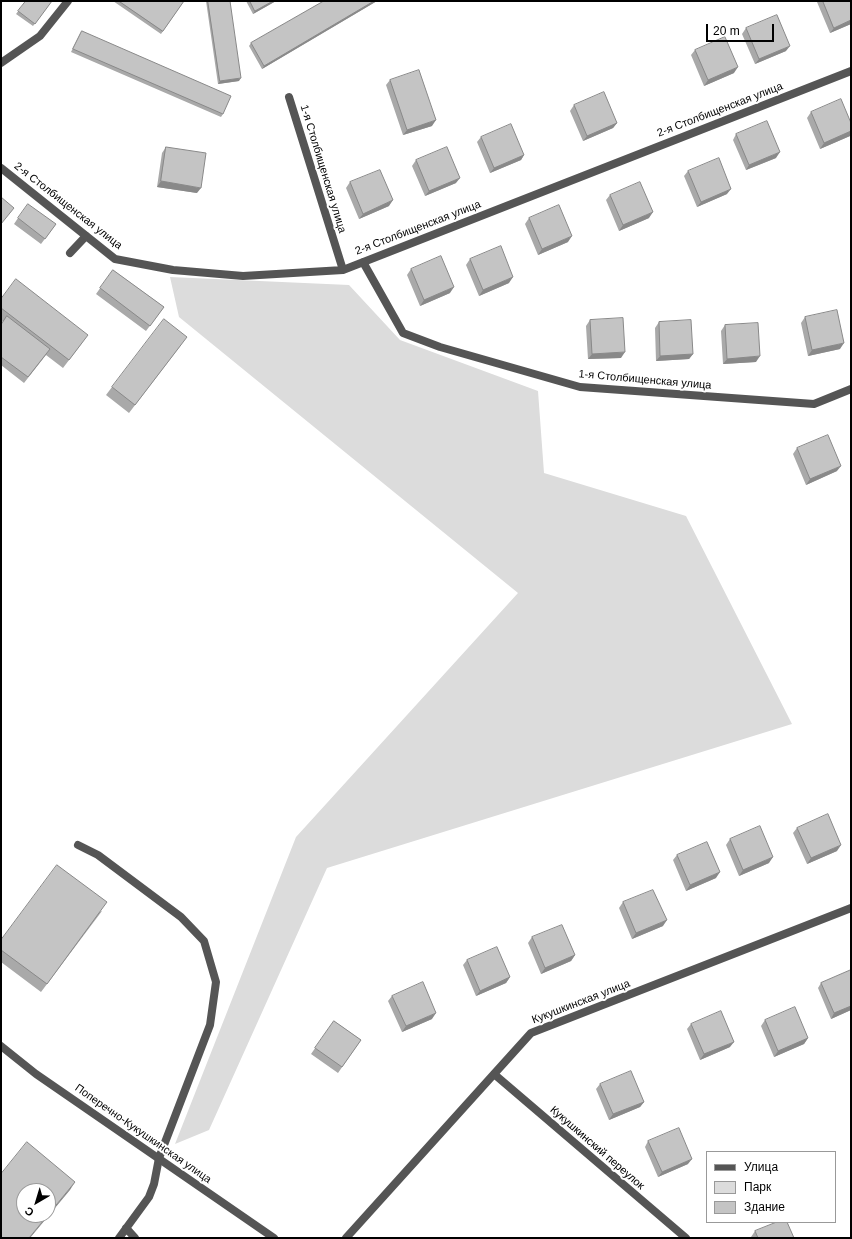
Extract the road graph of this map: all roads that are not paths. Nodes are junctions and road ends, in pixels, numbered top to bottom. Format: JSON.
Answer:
{"nodes":[{"id":1,"x":68,"y":1,"type":"edge"},
{"id":2,"x":1,"y":63,"type":"edge"},
{"id":3,"x":851,"y":71,"type":"edge"},
{"id":4,"x":289,"y":97,"type":"dead end"},
{"id":5,"x":1,"y":168,"type":"edge"},
{"id":6,"x":86,"y":236,"type":"junction"},
{"id":7,"x":70,"y":253,"type":"dead end"},
{"id":8,"x":363,"y":262,"type":"junction"},
{"id":9,"x":343,"y":270,"type":"junction"},
{"id":10,"x":851,"y":389,"type":"edge"},
{"id":11,"x":78,"y":845,"type":"dead end"},
{"id":12,"x":851,"y":908,"type":"edge"},
{"id":13,"x":1,"y":1046,"type":"edge"},
{"id":14,"x":494,"y":1074,"type":"junction"},
{"id":15,"x":158,"y":1158,"type":"junction"},
{"id":16,"x":126,"y":1228,"type":"junction"},
{"id":17,"x":119,"y":1238,"type":"edge"},
{"id":18,"x":135,"y":1238,"type":"edge"},
{"id":19,"x":274,"y":1238,"type":"edge"},
{"id":20,"x":346,"y":1238,"type":"edge"},
{"id":21,"x":686,"y":1238,"type":"edge"}],
"edges":[{"from":1,"to":2,"type":"street"},
{"from":3,"to":8,"type":"street","name":"2-я Столбищенская улица"},
{"from":4,"to":9,"type":"street","name":"1-я Столбищенская улица"},
{"from":5,"to":6,"type":"street","name":"2-я Столбищенская улица"},
{"from":6,"to":7,"type":"street"},
{"from":6,"to":9,"type":"street","name":"2-я Столбищенская улица"},
{"from":8,"to":9,"type":"street","name":"2-я Столбищенская улица"},
{"from":8,"to":10,"type":"street","name":"1-я Столбищенская улица"},
{"from":11,"to":15,"type":"street"},
{"from":12,"to":14,"type":"street","name":"Кукушкинская улица"},
{"from":13,"to":15,"type":"street","name":"Поперечно-Кукушкинская улица"},
{"from":14,"to":20,"type":"street","name":"Кукушкинская улица"},
{"from":14,"to":21,"type":"street","name":"Кукушкинский переулок"},
{"from":15,"to":16,"type":"street"},
{"from":15,"to":19,"type":"street","name":"Поперечно-Кукушкинская улица"},
{"from":16,"to":17,"type":"street"},
{"from":16,"to":18,"type":"street"}]}
